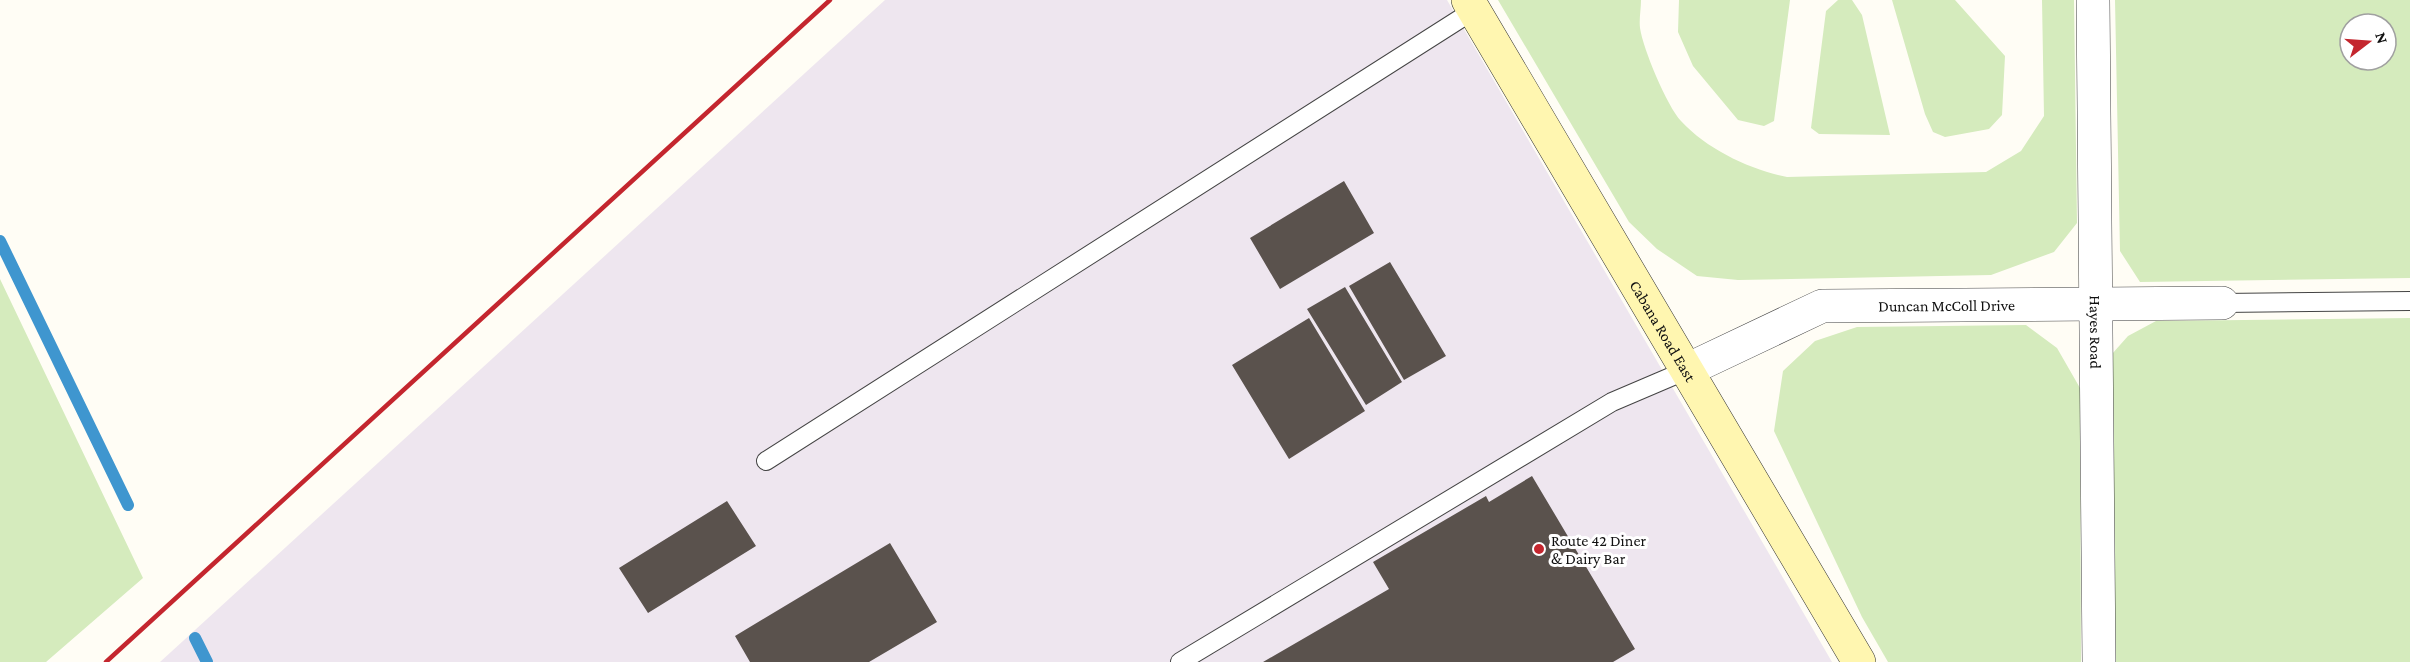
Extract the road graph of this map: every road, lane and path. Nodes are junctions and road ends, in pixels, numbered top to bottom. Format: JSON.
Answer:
{"nodes":[{"id":1,"x":2093,"y":0,"type":"edge"},
{"id":2,"x":1471,"y":5,"type":"edge"},
{"id":3,"x":2410,"y":301,"type":"edge"},
{"id":4,"x":2222,"y":303,"type":"joint"},
{"id":5,"x":2097,"y":304,"type":"junction"},
{"id":6,"x":1687,"y":370,"type":"junction"},
{"id":7,"x":766,"y":461,"type":"dead end"},
{"id":8,"x":1852,"y":654,"type":"edge"},
{"id":9,"x":1180,"y":662,"type":"edge"},
{"id":10,"x":2099,"y":662,"type":"edge"}],
"edges":[{"from":1,"to":5,"type":"street","name":"Hayes Road"},
{"from":2,"to":6,"type":"main road","name":"Cabana Road East"},
{"from":2,"to":7,"type":"lane"},
{"from":3,"to":4,"type":"lane"},
{"from":4,"to":5,"type":"street","name":"Duncan McColl Drive"},
{"from":5,"to":6,"type":"street","name":"Duncan McColl Drive"},
{"from":5,"to":10,"type":"street","name":"Hayes Road"},
{"from":6,"to":8,"type":"main road","name":"Cabana Road East"},
{"from":6,"to":9,"type":"lane"}]}
